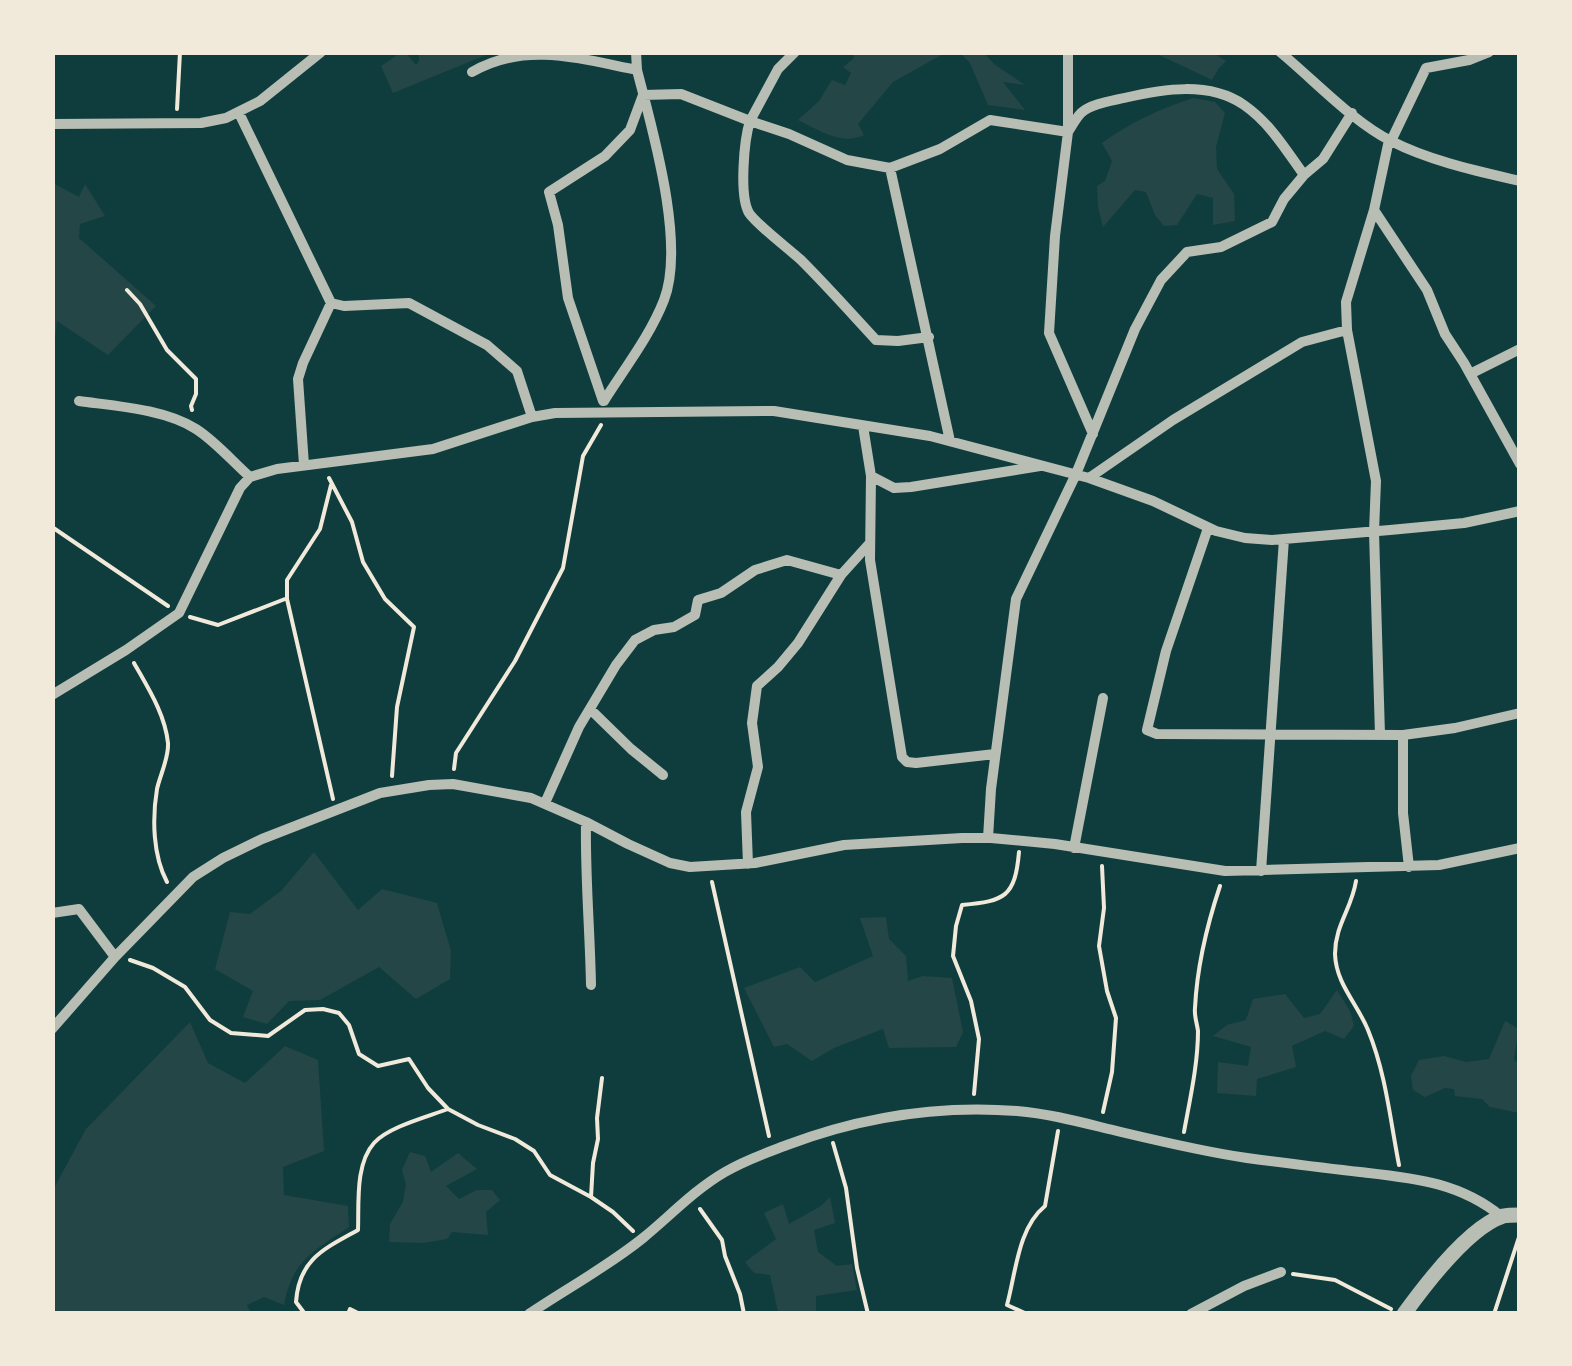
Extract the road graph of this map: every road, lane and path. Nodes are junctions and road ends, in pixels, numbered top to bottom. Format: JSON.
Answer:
{"nodes":[{"id":1,"x":180,"y":52,"type":"edge"},
{"id":2,"x":321,"y":52,"type":"edge"},
{"id":3,"x":636,"y":52,"type":"edge"},
{"id":4,"x":795,"y":52,"type":"edge"},
{"id":5,"x":1068,"y":52,"type":"edge"},
{"id":6,"x":1280,"y":52,"type":"edge"},
{"id":7,"x":1490,"y":52,"type":"edge"},
{"id":8,"x":637,"y":70,"type":"junction"},
{"id":9,"x":472,"y":72,"type":"dead end"},
{"id":10,"x":643,"y":95,"type":"junction"},
{"id":11,"x":239,"y":114,"type":"junction"},
{"id":12,"x":1352,"y":114,"type":"junction"},
{"id":13,"x":750,"y":120,"type":"junction"},
{"id":14,"x":52,"y":124,"type":"edge"},
{"id":15,"x":177,"y":124,"type":"junction"},
{"id":16,"x":1068,"y":132,"type":"junction"},
{"id":17,"x":1390,"y":141,"type":"junction"},
{"id":18,"x":890,"y":168,"type":"junction"},
{"id":19,"x":1304,"y":175,"type":"junction"},
{"id":20,"x":1520,"y":181,"type":"edge"},
{"id":21,"x":1374,"y":210,"type":"junction"},
{"id":22,"x":127,"y":290,"type":"dead end"},
{"id":23,"x":331,"y":303,"type":"junction"},
{"id":24,"x":1347,"y":330,"type":"junction"},
{"id":25,"x":929,"y":337,"type":"junction"},
{"id":26,"x":1520,"y":349,"type":"edge"},
{"id":27,"x":1470,"y":374,"type":"junction"},
{"id":28,"x":79,"y":401,"type":"dead end"},
{"id":29,"x":604,"y":408,"type":"junction"},
{"id":30,"x":532,"y":417,"type":"junction"},
{"id":31,"x":863,"y":426,"type":"junction"},
{"id":32,"x":196,"y":429,"type":"junction"},
{"id":33,"x":1094,"y":434,"type":"junction"},
{"id":34,"x":950,"y":441,"type":"junction"},
{"id":35,"x":1520,"y":464,"type":"edge"},
{"id":36,"x":304,"y":465,"type":"junction"},
{"id":37,"x":1048,"y":465,"type":"junction"},
{"id":38,"x":1076,"y":474,"type":"junction"},
{"id":39,"x":871,"y":476,"type":"junction"},
{"id":40,"x":250,"y":478,"type":"junction"},
{"id":41,"x":1089,"y":478,"type":"junction"},
{"id":42,"x":1520,"y":511,"type":"edge"},
{"id":43,"x":52,"y":527,"type":"edge"},
{"id":44,"x":1208,"y":528,"type":"junction"},
{"id":45,"x":1374,"y":532,"type":"junction"},
{"id":46,"x":1284,"y":539,"type":"junction"},
{"id":47,"x":870,"y":544,"type":"junction"},
{"id":48,"x":842,"y":575,"type":"junction"},
{"id":49,"x":286,"y":599,"type":"junction"},
{"id":50,"x":178,"y":613,"type":"junction"},
{"id":51,"x":126,"y":650,"type":"junction"},
{"id":52,"x":52,"y":695,"type":"edge"},
{"id":53,"x":1103,"y":698,"type":"dead end"},
{"id":54,"x":590,"y":709,"type":"junction"},
{"id":55,"x":1520,"y":713,"type":"edge"},
{"id":56,"x":1271,"y":734,"type":"junction"},
{"id":57,"x":1380,"y":735,"type":"junction"},
{"id":58,"x":1403,"y":735,"type":"junction"},
{"id":59,"x":995,"y":754,"type":"junction"},
{"id":60,"x":663,"y":775,"type":"dead end"},
{"id":61,"x":453,"y":784,"type":"junction"},
{"id":62,"x":390,"y":790,"type":"junction"},
{"id":63,"x":546,"y":803,"type":"junction"},
{"id":64,"x":336,"y":811,"type":"junction"},
{"id":65,"x":586,"y":822,"type":"junction"},
{"id":66,"x":988,"y":838,"type":"junction"},
{"id":67,"x":1020,"y":840,"type":"junction"},
{"id":68,"x":1074,"y":848,"type":"junction"},
{"id":69,"x":1520,"y":848,"type":"edge"},
{"id":70,"x":1101,"y":852,"type":"junction"},
{"id":71,"x":748,"y":864,"type":"junction"},
{"id":72,"x":1358,"y":866,"type":"junction"},
{"id":73,"x":709,"y":867,"type":"junction"},
{"id":74,"x":1409,"y":867,"type":"junction"},
{"id":75,"x":1225,"y":870,"type":"junction"},
{"id":76,"x":1262,"y":871,"type":"junction"},
{"id":77,"x":174,"y":896,"type":"junction"},
{"id":78,"x":52,"y":913,"type":"edge"},
{"id":79,"x":115,"y":957,"type":"junction"},
{"id":80,"x":591,"y":985,"type":"dead end"},
{"id":81,"x":52,"y":1029,"type":"edge"},
{"id":82,"x":602,"y":1078,"type":"dead end"},
{"id":83,"x":972,"y":1108,"type":"junction"},
{"id":84,"x":448,"y":1109,"type":"junction"},
{"id":85,"x":1061,"y":1117,"type":"junction"},
{"id":86,"x":1100,"y":1127,"type":"junction"},
{"id":87,"x":829,"y":1129,"type":"junction"},
{"id":88,"x":1181,"y":1146,"type":"junction"},
{"id":89,"x":772,"y":1150,"type":"junction"},
{"id":90,"x":1402,"y":1176,"type":"junction"},
{"id":91,"x":591,"y":1196,"type":"junction"},
{"id":92,"x":690,"y":1196,"type":"junction"},
{"id":93,"x":1520,"y":1214,"type":"edge"},
{"id":94,"x":1502,"y":1216,"type":"junction"},
{"id":95,"x":1520,"y":1234,"type":"edge"},
{"id":96,"x":642,"y":1239,"type":"junction"},
{"id":97,"x":1281,"y":1272,"type":"joint"},
{"id":98,"x":304,"y":1314,"type":"edge"},
{"id":99,"x":348,"y":1314,"type":"edge"},
{"id":100,"x":360,"y":1314,"type":"edge"},
{"id":101,"x":529,"y":1314,"type":"edge"},
{"id":102,"x":744,"y":1314,"type":"edge"},
{"id":103,"x":868,"y":1314,"type":"edge"},
{"id":104,"x":1027,"y":1314,"type":"edge"},
{"id":105,"x":1191,"y":1314,"type":"edge"},
{"id":106,"x":1402,"y":1314,"type":"edge"},
{"id":107,"x":1494,"y":1314,"type":"edge"}],
"edges":[{"from":1,"to":15,"type":"path"},
{"from":2,"to":11,"type":"street"},
{"from":3,"to":8,"type":"street"},
{"from":4,"to":13,"type":"street"},
{"from":5,"to":16,"type":"street"},
{"from":6,"to":12,"type":"street"},
{"from":7,"to":17,"type":"street"},
{"from":8,"to":9,"type":"street"},
{"from":8,"to":10,"type":"street"},
{"from":10,"to":13,"type":"street"},
{"from":10,"to":29,"type":"street"},
{"from":10,"to":29,"type":"street"},
{"from":11,"to":15,"type":"street"},
{"from":11,"to":23,"type":"street"},
{"from":12,"to":17,"type":"street"},
{"from":12,"to":19,"type":"street"},
{"from":13,"to":18,"type":"street"},
{"from":13,"to":25,"type":"street"},
{"from":14,"to":15,"type":"street"},
{"from":16,"to":18,"type":"street"},
{"from":16,"to":19,"type":"street"},
{"from":16,"to":33,"type":"street"},
{"from":17,"to":20,"type":"street"},
{"from":17,"to":21,"type":"street"},
{"from":18,"to":25,"type":"street"},
{"from":19,"to":33,"type":"street"},
{"from":21,"to":24,"type":"street"},
{"from":21,"to":27,"type":"street"},
{"from":22,"to":32,"type":"path"},
{"from":23,"to":30,"type":"street"},
{"from":23,"to":36,"type":"street"},
{"from":24,"to":41,"type":"street"},
{"from":24,"to":45,"type":"street"},
{"from":25,"to":34,"type":"street"},
{"from":26,"to":27,"type":"street"},
{"from":27,"to":35,"type":"street"},
{"from":28,"to":32,"type":"street"},
{"from":29,"to":30,"type":"street"},
{"from":29,"to":31,"type":"street"},
{"from":29,"to":61,"type":"path"},
{"from":30,"to":36,"type":"street"},
{"from":31,"to":34,"type":"street"},
{"from":31,"to":39,"type":"street"},
{"from":32,"to":40,"type":"street"},
{"from":33,"to":38,"type":"street"},
{"from":34,"to":37,"type":"street"},
{"from":36,"to":40,"type":"street"},
{"from":37,"to":38,"type":"street"},
{"from":37,"to":39,"type":"street"},
{"from":38,"to":41,"type":"street"},
{"from":38,"to":59,"type":"street"},
{"from":39,"to":47,"type":"street"},
{"from":40,"to":50,"type":"street"},
{"from":41,"to":44,"type":"street"},
{"from":42,"to":45,"type":"street"},
{"from":43,"to":50,"type":"path"},
{"from":44,"to":46,"type":"street"},
{"from":44,"to":56,"type":"street"},
{"from":45,"to":46,"type":"street"},
{"from":45,"to":57,"type":"street"},
{"from":46,"to":56,"type":"street"},
{"from":47,"to":48,"type":"street"},
{"from":47,"to":59,"type":"street"},
{"from":48,"to":54,"type":"street"},
{"from":48,"to":71,"type":"street"},
{"from":49,"to":50,"type":"path"},
{"from":49,"to":62,"type":"path"},
{"from":49,"to":64,"type":"path"},
{"from":50,"to":51,"type":"street"},
{"from":51,"to":52,"type":"street"},
{"from":51,"to":77,"type":"path"},
{"from":53,"to":68,"type":"street"},
{"from":54,"to":60,"type":"street"},
{"from":54,"to":63,"type":"street"},
{"from":55,"to":58,"type":"street"},
{"from":56,"to":57,"type":"street"},
{"from":56,"to":76,"type":"street"},
{"from":57,"to":58,"type":"street"},
{"from":58,"to":74,"type":"street"},
{"from":59,"to":66,"type":"street"},
{"from":61,"to":62,"type":"street"},
{"from":61,"to":63,"type":"street"},
{"from":62,"to":64,"type":"street"},
{"from":63,"to":65,"type":"street"},
{"from":64,"to":77,"type":"street"},
{"from":65,"to":73,"type":"street"},
{"from":65,"to":80,"type":"street"},
{"from":66,"to":67,"type":"street"},
{"from":66,"to":71,"type":"street"},
{"from":67,"to":68,"type":"street"},
{"from":67,"to":83,"type":"path"},
{"from":68,"to":70,"type":"street"},
{"from":69,"to":74,"type":"street"},
{"from":70,"to":75,"type":"street"},
{"from":70,"to":86,"type":"path"},
{"from":71,"to":73,"type":"street"},
{"from":72,"to":74,"type":"street"},
{"from":72,"to":76,"type":"street"},
{"from":72,"to":90,"type":"path"},
{"from":73,"to":89,"type":"path"},
{"from":75,"to":76,"type":"street"},
{"from":75,"to":88,"type":"path"},
{"from":77,"to":79,"type":"street"},
{"from":78,"to":79,"type":"street"},
{"from":79,"to":81,"type":"street"},
{"from":79,"to":84,"type":"path"},
{"from":82,"to":91,"type":"path"},
{"from":83,"to":85,"type":"street"},
{"from":83,"to":87,"type":"street"},
{"from":84,"to":91,"type":"path"},
{"from":84,"to":98,"type":"path"},
{"from":85,"to":86,"type":"street"},
{"from":85,"to":104,"type":"path"},
{"from":86,"to":88,"type":"street"},
{"from":87,"to":89,"type":"street"},
{"from":87,"to":103,"type":"path"},
{"from":88,"to":90,"type":"street"},
{"from":89,"to":92,"type":"street"},
{"from":90,"to":94,"type":"street"},
{"from":91,"to":96,"type":"path"},
{"from":92,"to":96,"type":"street"},
{"from":92,"to":102,"type":"path"},
{"from":93,"to":94,"type":"street"},
{"from":94,"to":106,"type":"street"},
{"from":95,"to":107,"type":"path"},
{"from":96,"to":101,"type":"street"},
{"from":97,"to":105,"type":"street"},
{"from":97,"to":106,"type":"path"},
{"from":99,"to":100,"type":"path"}]}
